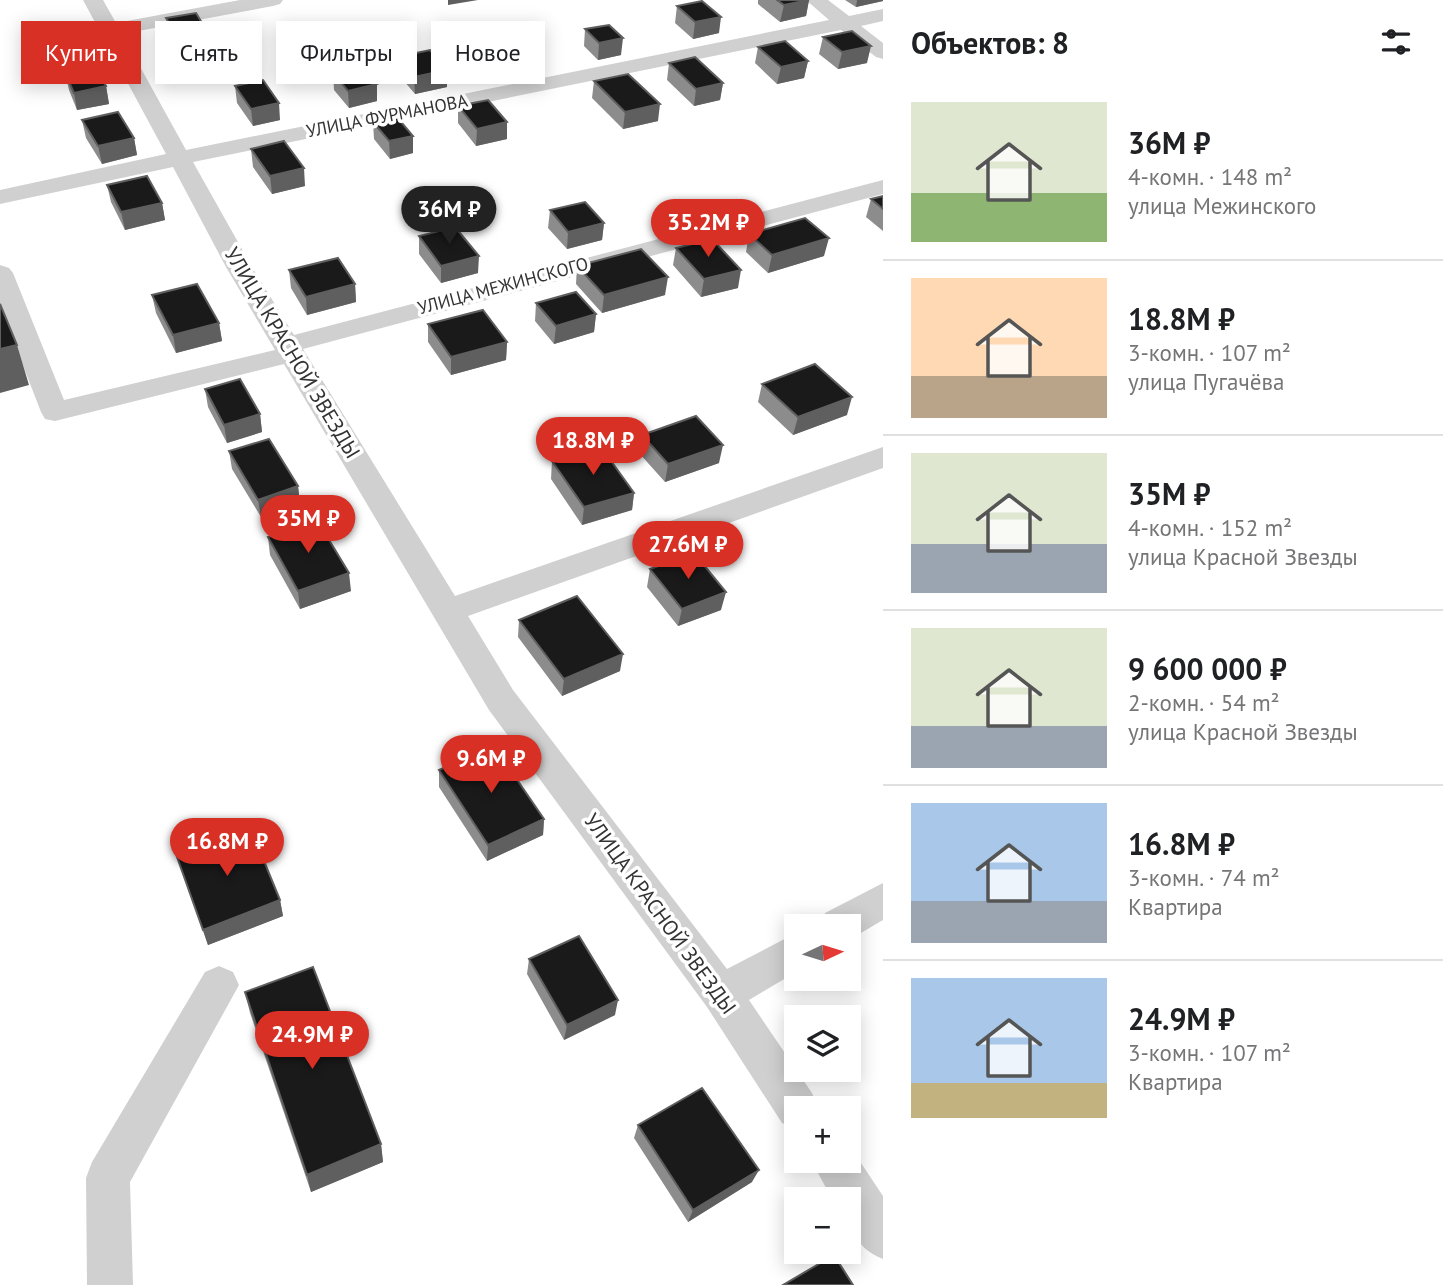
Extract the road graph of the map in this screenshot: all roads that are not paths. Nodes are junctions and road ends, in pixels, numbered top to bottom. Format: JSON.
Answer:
{"nodes":[{"id":1,"x":93,"y":0,"type":"edge"},
{"id":2,"x":273,"y":0,"type":"edge"},
{"id":3,"x":816,"y":0,"type":"edge"},
{"id":4,"x":883,"y":15,"type":"edge"},
{"id":5,"x":104,"y":21,"type":"edge"},
{"id":6,"x":847,"y":23,"type":"junction"},
{"id":7,"x":141,"y":24,"type":"edge"},
{"id":8,"x":883,"y":52,"type":"edge"},
{"id":9,"x":139,"y":84,"type":"edge"},
{"id":10,"x":179,"y":157,"type":"junction"},
{"id":11,"x":883,"y":187,"type":"edge"},
{"id":12,"x":0,"y":197,"type":"edge"},
{"id":13,"x":0,"y":273,"type":"edge"},
{"id":14,"x":289,"y":349,"type":"junction"},
{"id":15,"x":883,"y":457,"type":"edge"},
{"id":16,"x":447,"y":611,"type":"junction"},
{"id":17,"x":883,"y":900,"type":"edge"},
{"id":18,"x":859,"y":914,"type":"edge"},
{"id":19,"x":784,"y":957,"type":"edge"},
{"id":20,"x":219,"y":985,"type":"dead end"},
{"id":21,"x":721,"y":994,"type":"junction"},
{"id":22,"x":789,"y":1096,"type":"edge"},
{"id":23,"x":841,"y":1173,"type":"edge"},
{"id":24,"x":883,"y":1236,"type":"edge"},
{"id":25,"x":110,"y":1285,"type":"edge"}],
"edges":[{"from":1,"to":5,"type":"street","name":"УЛИЦА КРАСНОЙ ЗВЕЗДЫ"},
{"from":2,"to":7,"type":"street"},
{"from":3,"to":6,"type":"street"},
{"from":4,"to":6,"type":"street","name":"УЛИЦА ФУРМАНОВА"},
{"from":6,"to":8,"type":"street"},
{"from":6,"to":10,"type":"street","name":"УЛИЦА ФУРМАНОВА"},
{"from":9,"to":10,"type":"street","name":"УЛИЦА КРАСНОЙ ЗВЕЗДЫ"},
{"from":10,"to":12,"type":"street","name":"УЛИЦА ФУРМАНОВА"},
{"from":10,"to":14,"type":"street","name":"УЛИЦА КРАСНОЙ ЗВЕЗДЫ"},
{"from":11,"to":14,"type":"street","name":"УЛИЦА МЕЖИНСКОГО"},
{"from":13,"to":14,"type":"street","name":"УЛИЦА МЕЖИНСКОГО"},
{"from":14,"to":16,"type":"street","name":"УЛИЦА КРАСНОЙ ЗВЕЗДЫ"},
{"from":15,"to":16,"type":"street"},
{"from":16,"to":21,"type":"street","name":"УЛИЦА КРАСНОЙ ЗВЕЗДЫ"},
{"from":17,"to":18,"type":"street"},
{"from":19,"to":21,"type":"street"},
{"from":20,"to":25,"type":"street"},
{"from":21,"to":22,"type":"street","name":"УЛИЦА КРАСНОЙ ЗВЕЗДЫ"},
{"from":23,"to":24,"type":"street"}]}
